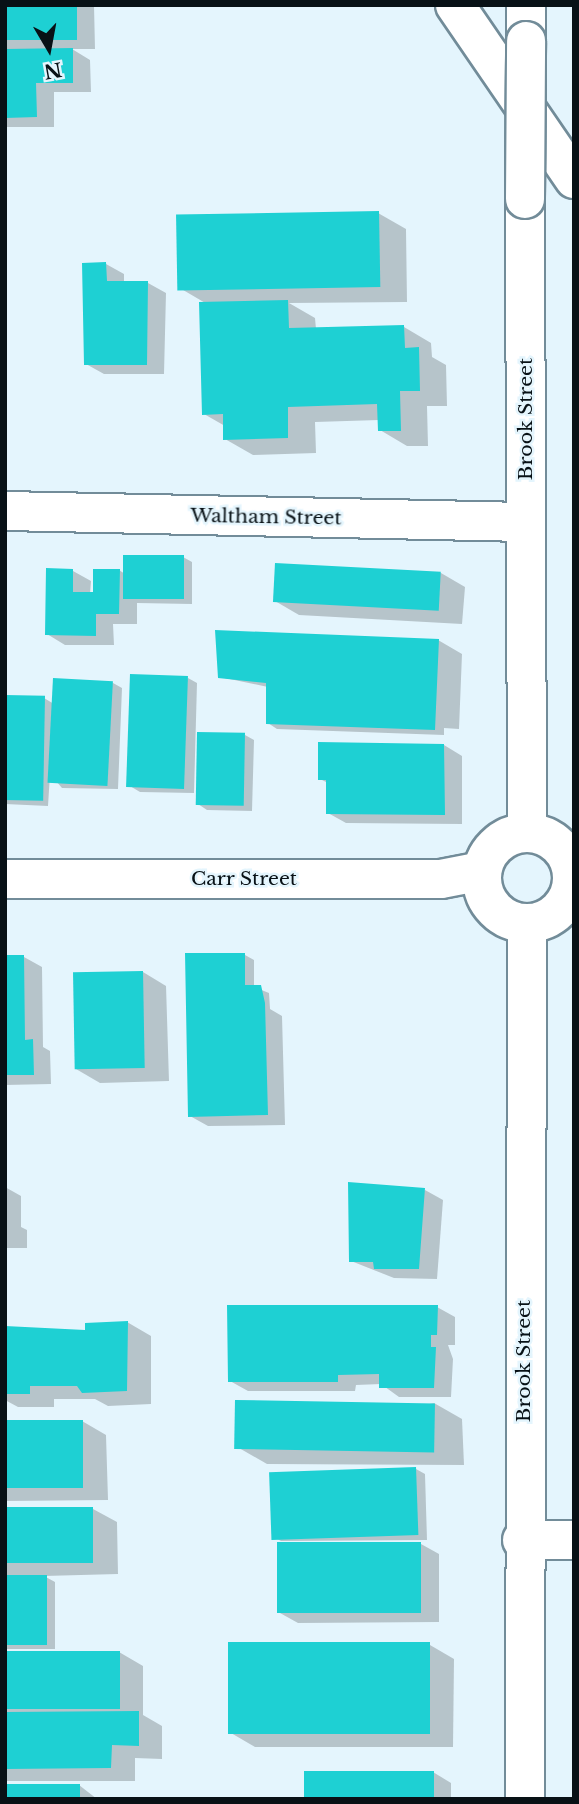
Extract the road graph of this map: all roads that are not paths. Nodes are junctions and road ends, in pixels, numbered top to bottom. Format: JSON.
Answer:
{"nodes":[{"id":1,"x":455,"y":5,"type":"edge"},
{"id":2,"x":526,"y":23,"type":"edge"},
{"id":3,"x":574,"y":178,"type":"edge"},
{"id":4,"x":5,"y":511,"type":"edge"},
{"id":5,"x":526,"y":522,"type":"junction"},
{"id":6,"x":527,"y":833,"type":"junction"},
{"id":7,"x":482,"y":871,"type":"junction"},
{"id":8,"x":573,"y":874,"type":"edge"},
{"id":9,"x":5,"y":879,"type":"edge"},
{"id":10,"x":527,"y":924,"type":"junction"},
{"id":11,"x":522,"y":1540,"type":"junction"},
{"id":12,"x":574,"y":1540,"type":"edge"},
{"id":13,"x":525,"y":1799,"type":"edge"}],
"edges":[{"from":1,"to":3,"type":"street"},
{"from":2,"to":5,"type":"street","name":"Brook Street","bridge":true},
{"from":4,"to":5,"type":"street","name":"Waltham Street"},
{"from":5,"to":6,"type":"street","name":"Brook Street"},
{"from":6,"to":7,"type":"street"},
{"from":6,"to":8,"type":"street"},
{"from":7,"to":9,"type":"street","name":"Carr Street"},
{"from":7,"to":10,"type":"street"},
{"from":8,"to":10,"type":"street"},
{"from":10,"to":11,"type":"street","name":"Brook Street"},
{"from":11,"to":12,"type":"street"},
{"from":11,"to":13,"type":"street","name":"Brook Street"}]}
